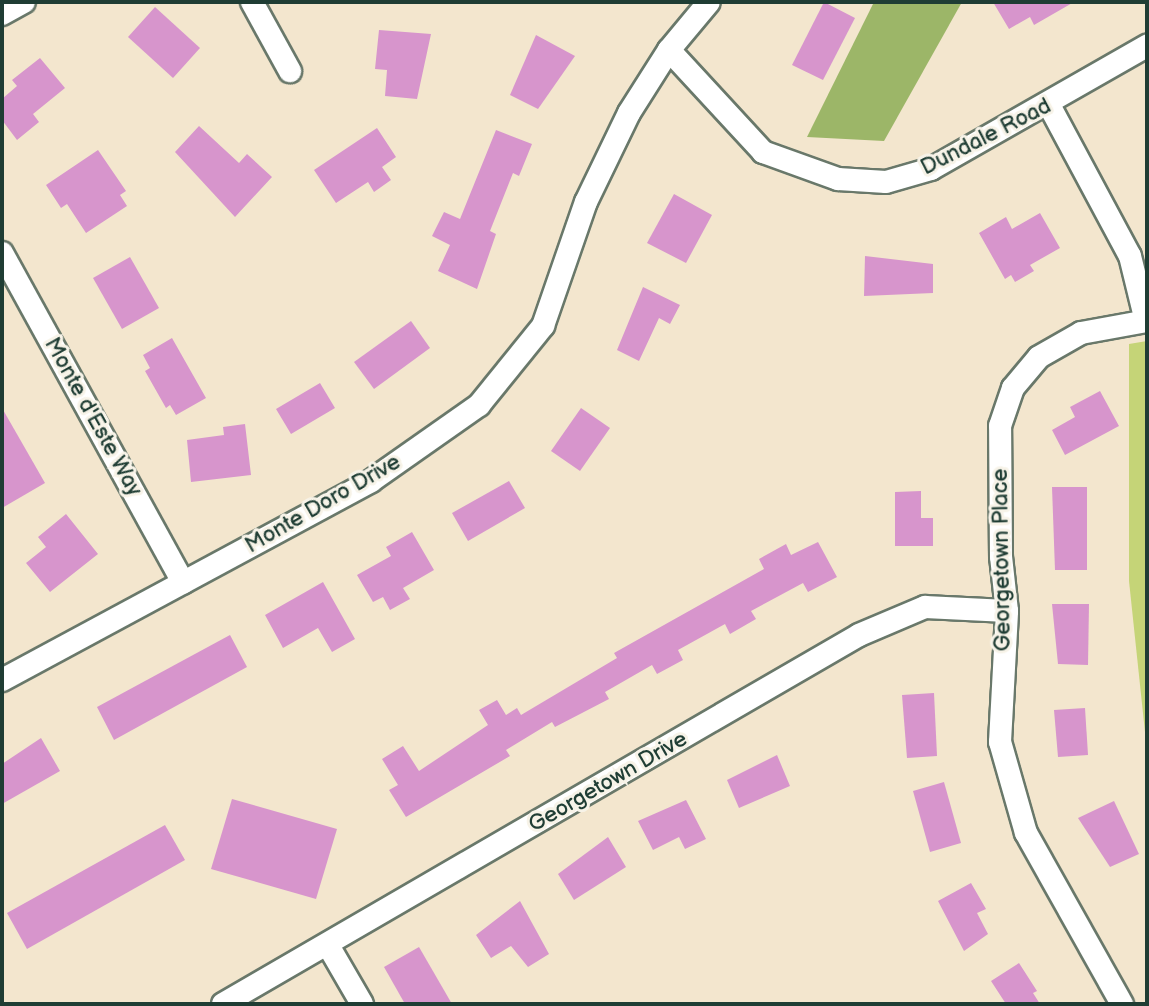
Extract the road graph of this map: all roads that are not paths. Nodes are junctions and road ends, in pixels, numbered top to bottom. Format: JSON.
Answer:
{"nodes":[{"id":1,"x":24,"y":2,"type":"edge"},
{"id":2,"x":252,"y":2,"type":"edge"},
{"id":3,"x":709,"y":2,"type":"edge"},
{"id":4,"x":2,"y":14,"type":"edge"},
{"id":5,"x":1147,"y":46,"type":"edge"},
{"id":6,"x":669,"y":50,"type":"junction"},
{"id":7,"x":290,"y":71,"type":"dead end"},
{"id":8,"x":1049,"y":105,"type":"junction"},
{"id":9,"x":2,"y":253,"type":"edge"},
{"id":10,"x":1147,"y":321,"type":"edge"},
{"id":11,"x":183,"y":582,"type":"junction"},
{"id":12,"x":1007,"y":611,"type":"junction"},
{"id":13,"x":2,"y":680,"type":"edge"},
{"id":14,"x":329,"y":947,"type":"junction"},
{"id":15,"x":223,"y":1004,"type":"edge"},
{"id":16,"x":362,"y":1004,"type":"edge"},
{"id":17,"x":1122,"y":1004,"type":"edge"}],
"edges":[{"from":1,"to":4,"type":"street"},
{"from":2,"to":7,"type":"street"},
{"from":3,"to":6,"type":"street","name":"Monte Doro Drive"},
{"from":5,"to":8,"type":"street","name":"Dundale Road"},
{"from":6,"to":8,"type":"street","name":"Dundale Road"},
{"from":6,"to":11,"type":"street","name":"Monte Doro Drive"},
{"from":8,"to":10,"type":"street","name":"Georgetown Place"},
{"from":9,"to":11,"type":"street","name":"Monte d'Este Way"},
{"from":10,"to":12,"type":"street","name":"Georgetown Place"},
{"from":11,"to":13,"type":"street","name":"Monte Doro Drive"},
{"from":12,"to":14,"type":"street","name":"Georgetown Drive"},
{"from":12,"to":17,"type":"street","name":"Georgetown Place"},
{"from":14,"to":15,"type":"street","name":"Georgetown Drive"},
{"from":14,"to":16,"type":"street"}]}
